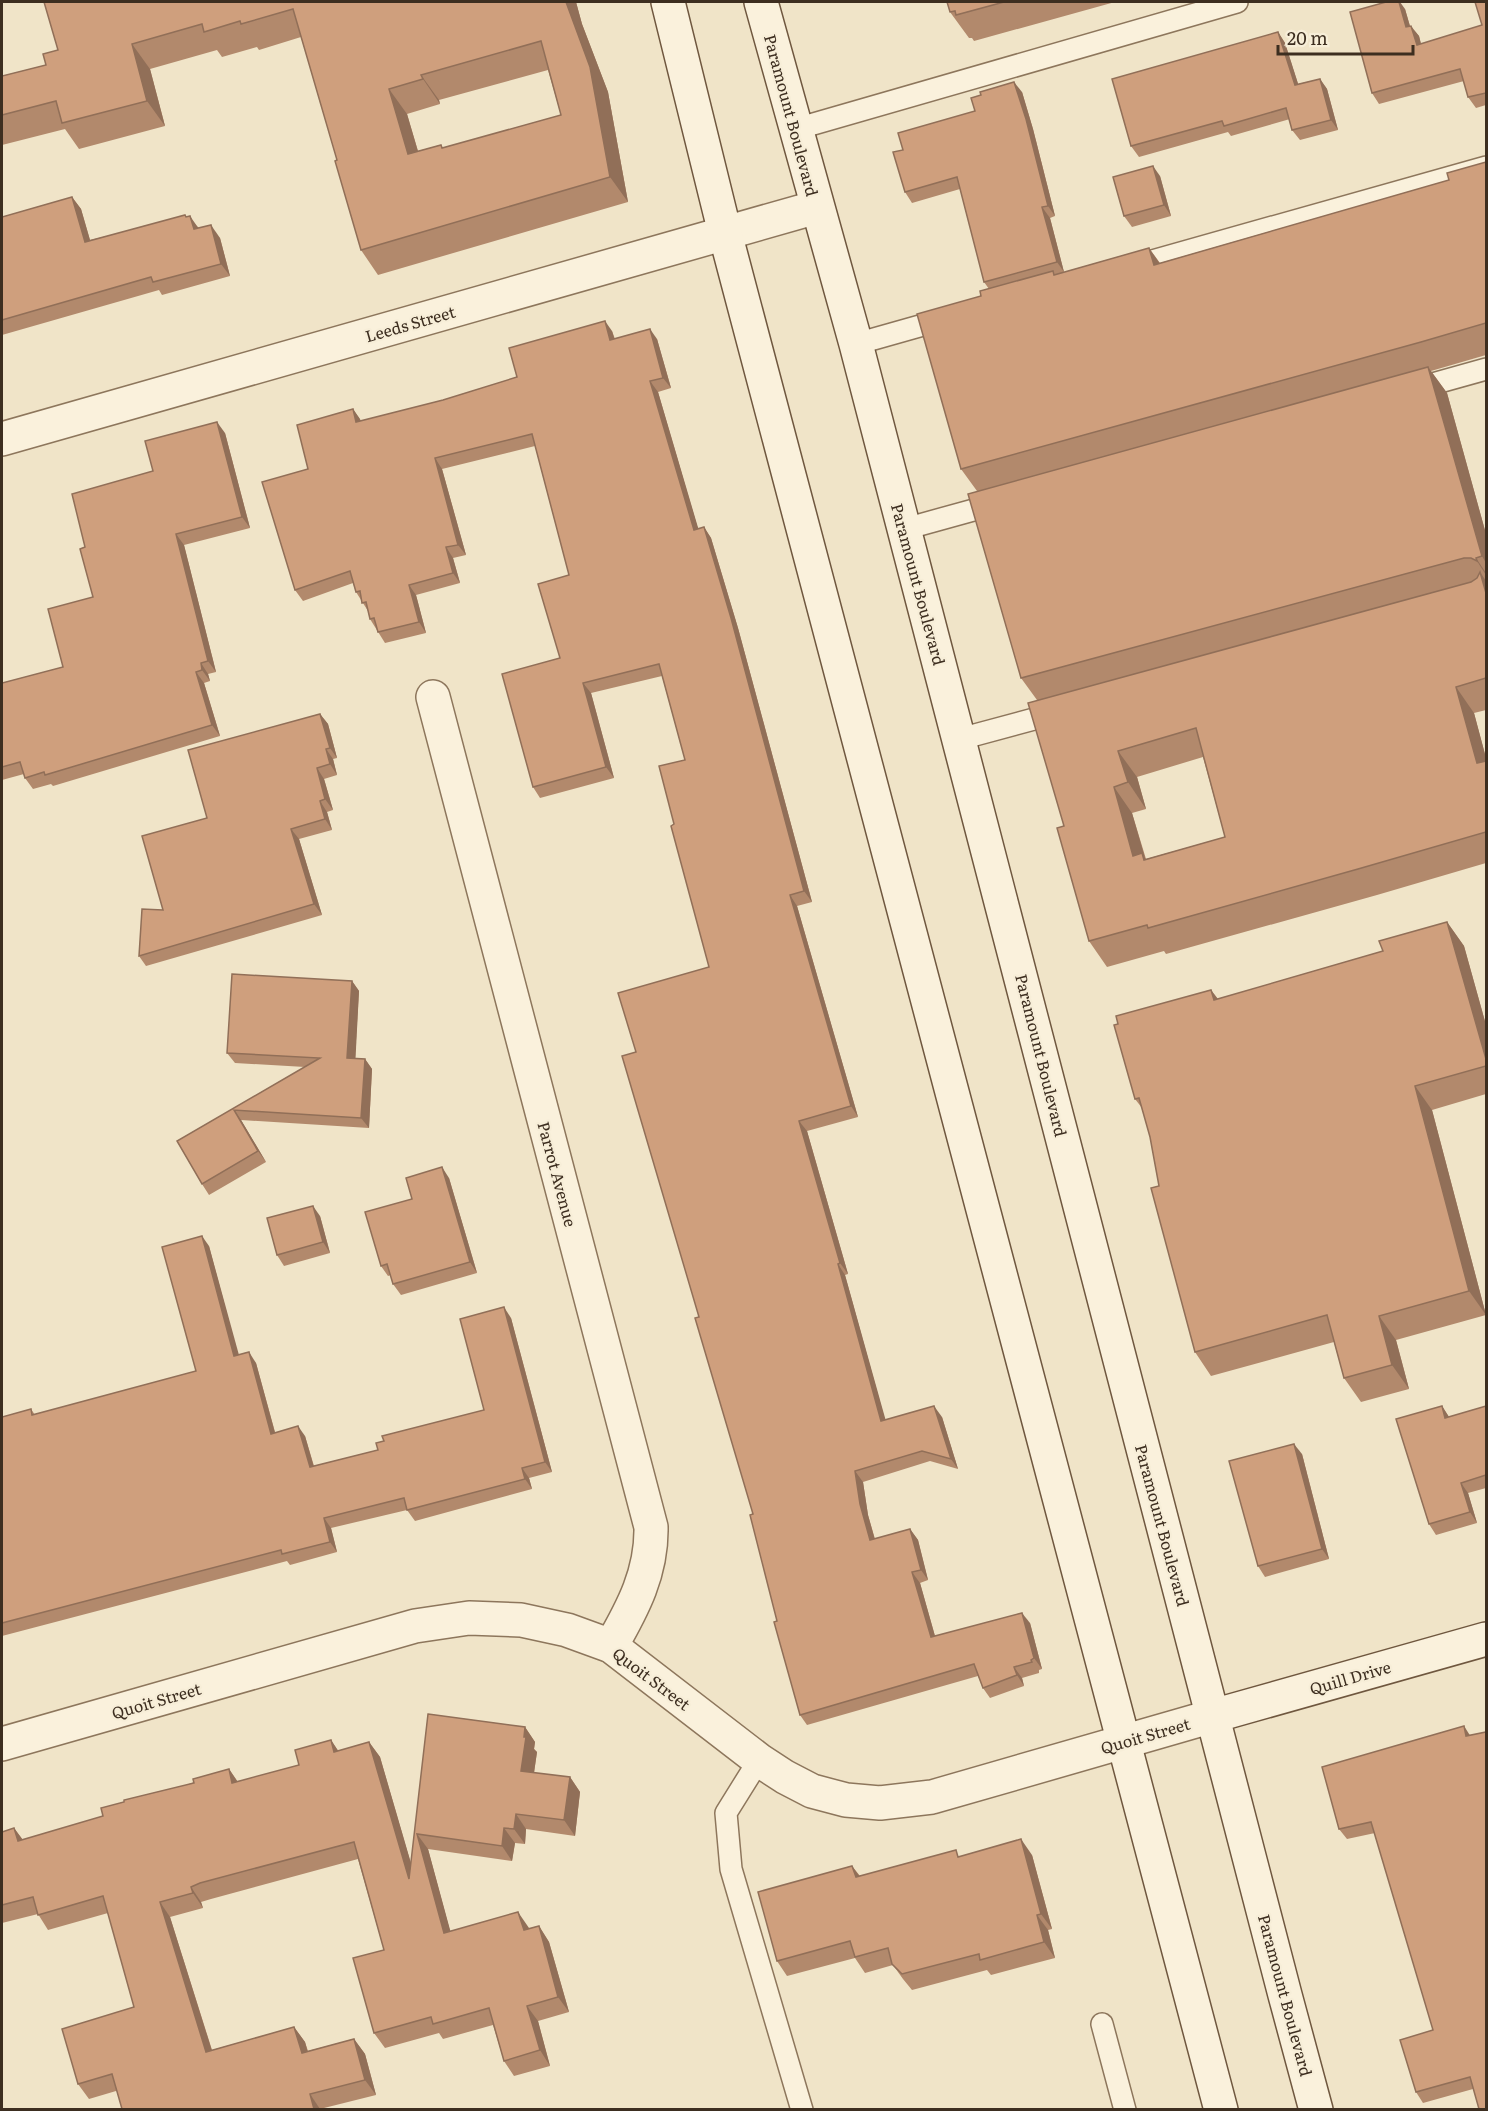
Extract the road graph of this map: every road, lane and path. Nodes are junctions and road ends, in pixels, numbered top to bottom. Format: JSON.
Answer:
{"nodes":[{"id":1,"x":668,"y":2,"type":"edge"},
{"id":2,"x":761,"y":2,"type":"edge"},
{"id":3,"x":1238,"y":2,"type":"edge"},
{"id":4,"x":796,"y":129,"type":"junction"},
{"id":5,"x":1486,"y":167,"type":"edge"},
{"id":6,"x":818,"y":207,"type":"junction"},
{"id":7,"x":725,"y":233,"type":"junction"},
{"id":8,"x":1108,"y":273,"type":"edge"},
{"id":9,"x":971,"y":312,"type":"edge"},
{"id":10,"x":856,"y":344,"type":"junction"},
{"id":11,"x":1486,"y":369,"type":"edge"},
{"id":12,"x":1395,"y":394,"type":"edge"},
{"id":13,"x":2,"y":439,"type":"edge"},
{"id":14,"x":1019,"y":498,"type":"edge"},
{"id":15,"x":904,"y":529,"type":"junction"},
{"id":16,"x":433,"y":697,"type":"dead end"},
{"id":17,"x":1075,"y":708,"type":"edge"},
{"id":18,"x":960,"y":739,"type":"junction"},
{"id":19,"x":1486,"y":1639,"type":"edge"},
{"id":20,"x":611,"y":1646,"type":"junction"},
{"id":21,"x":1213,"y":1716,"type":"junction"},
{"id":22,"x":1123,"y":1741,"type":"junction"},
{"id":23,"x":2,"y":1744,"type":"edge"},
{"id":24,"x":759,"y":1760,"type":"junction"},
{"id":25,"x":1102,"y":2024,"type":"dead end"},
{"id":26,"x":802,"y":2109,"type":"edge"},
{"id":27,"x":1125,"y":2109,"type":"edge"},
{"id":28,"x":1221,"y":2109,"type":"edge"},
{"id":29,"x":1316,"y":2109,"type":"edge"}],
"edges":[{"from":1,"to":7,"type":"main road"},
{"from":2,"to":4,"type":"main road","name":"Paramount Boulevard"},
{"from":3,"to":4,"type":"lane"},
{"from":4,"to":6,"type":"main road","name":"Paramount Boulevard"},
{"from":5,"to":8,"type":"lane"},
{"from":6,"to":7,"type":"main road","name":"Leeds Street"},
{"from":6,"to":10,"type":"main road","name":"Paramount Boulevard"},
{"from":7,"to":13,"type":"main road","name":"Leeds Street"},
{"from":7,"to":22,"type":"main road"},
{"from":9,"to":10,"type":"lane"},
{"from":10,"to":15,"type":"main road","name":"Paramount Boulevard"},
{"from":11,"to":12,"type":"lane"},
{"from":14,"to":15,"type":"lane"},
{"from":15,"to":18,"type":"main road","name":"Paramount Boulevard"},
{"from":16,"to":20,"type":"main road","name":"Parrot Avenue"},
{"from":17,"to":18,"type":"lane"},
{"from":18,"to":21,"type":"main road","name":"Paramount Boulevard"},
{"from":19,"to":21,"type":"main road","name":"Quill Drive"},
{"from":20,"to":23,"type":"main road","name":"Quoit Street"},
{"from":20,"to":24,"type":"main road","name":"Quoit Street"},
{"from":21,"to":22,"type":"main road","name":"Quoit Street"},
{"from":21,"to":29,"type":"main road","name":"Paramount Boulevard"},
{"from":22,"to":24,"type":"main road","name":"Quoit Street"},
{"from":22,"to":28,"type":"main road"},
{"from":24,"to":26,"type":"lane"},
{"from":25,"to":27,"type":"lane"}]}
